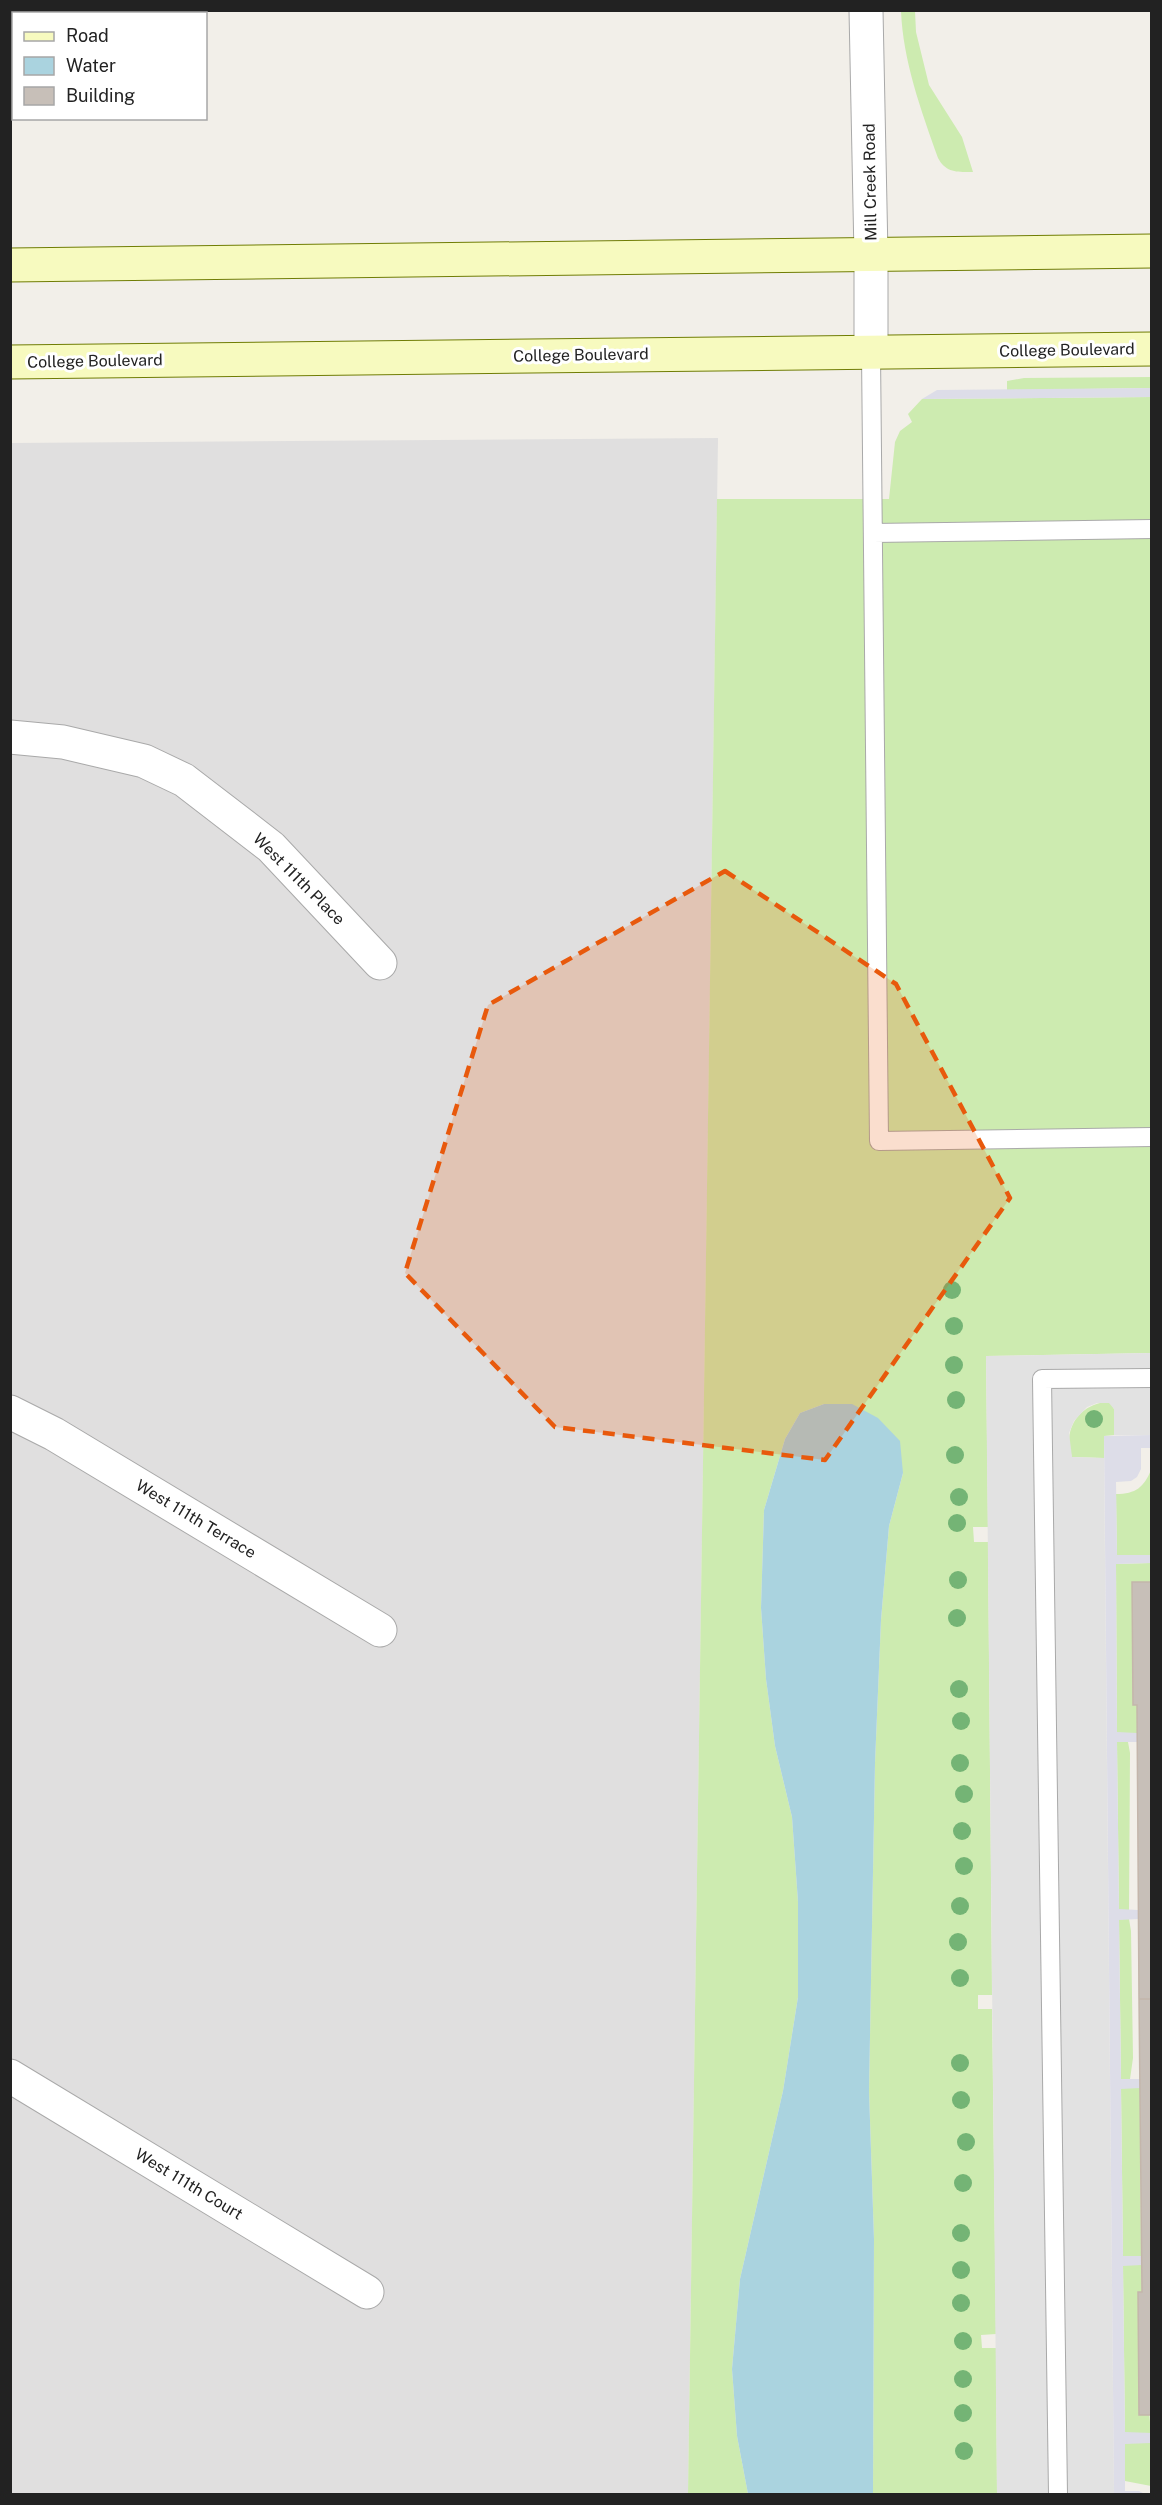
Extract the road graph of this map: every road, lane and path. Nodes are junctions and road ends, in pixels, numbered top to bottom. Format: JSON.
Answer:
{"nodes":[{"id":1,"x":866,"y":10,"type":"edge"},
{"id":2,"x":1152,"y":251,"type":"edge"},
{"id":3,"x":871,"y":255,"type":"junction"},
{"id":4,"x":10,"y":265,"type":"edge"},
{"id":5,"x":1152,"y":350,"type":"edge"},
{"id":6,"x":871,"y":354,"type":"junction"},
{"id":7,"x":10,"y":362,"type":"edge"},
{"id":8,"x":1152,"y":529,"type":"edge"},
{"id":9,"x":873,"y":533,"type":"junction"},
{"id":10,"x":10,"y":737,"type":"edge"},
{"id":11,"x":380,"y":963,"type":"dead end"},
{"id":12,"x":1152,"y":1137,"type":"edge"},
{"id":13,"x":1152,"y":1378,"type":"edge"},
{"id":14,"x":10,"y":1412,"type":"edge"},
{"id":15,"x":380,"y":1630,"type":"dead end"},
{"id":16,"x":10,"y":2076,"type":"edge"},
{"id":17,"x":367,"y":2292,"type":"dead end"},
{"id":18,"x":1058,"y":2494,"type":"edge"}],
"edges":[{"from":1,"to":3,"type":"street","name":"Mill Creek Road"},
{"from":2,"to":3,"type":"main road"},
{"from":3,"to":4,"type":"main road"},
{"from":3,"to":6,"type":"street","name":"Mill Creek Road"},
{"from":5,"to":6,"type":"main road","name":"College Boulevard"},
{"from":6,"to":7,"type":"main road","name":"College Boulevard"},
{"from":6,"to":9,"type":"lane"},
{"from":8,"to":9,"type":"lane"},
{"from":9,"to":12,"type":"lane"},
{"from":10,"to":11,"type":"street","name":"West 111th Place"},
{"from":13,"to":18,"type":"lane"},
{"from":14,"to":15,"type":"street","name":"West 111th Terrace"},
{"from":16,"to":17,"type":"street","name":"West 111th Court"}]}
